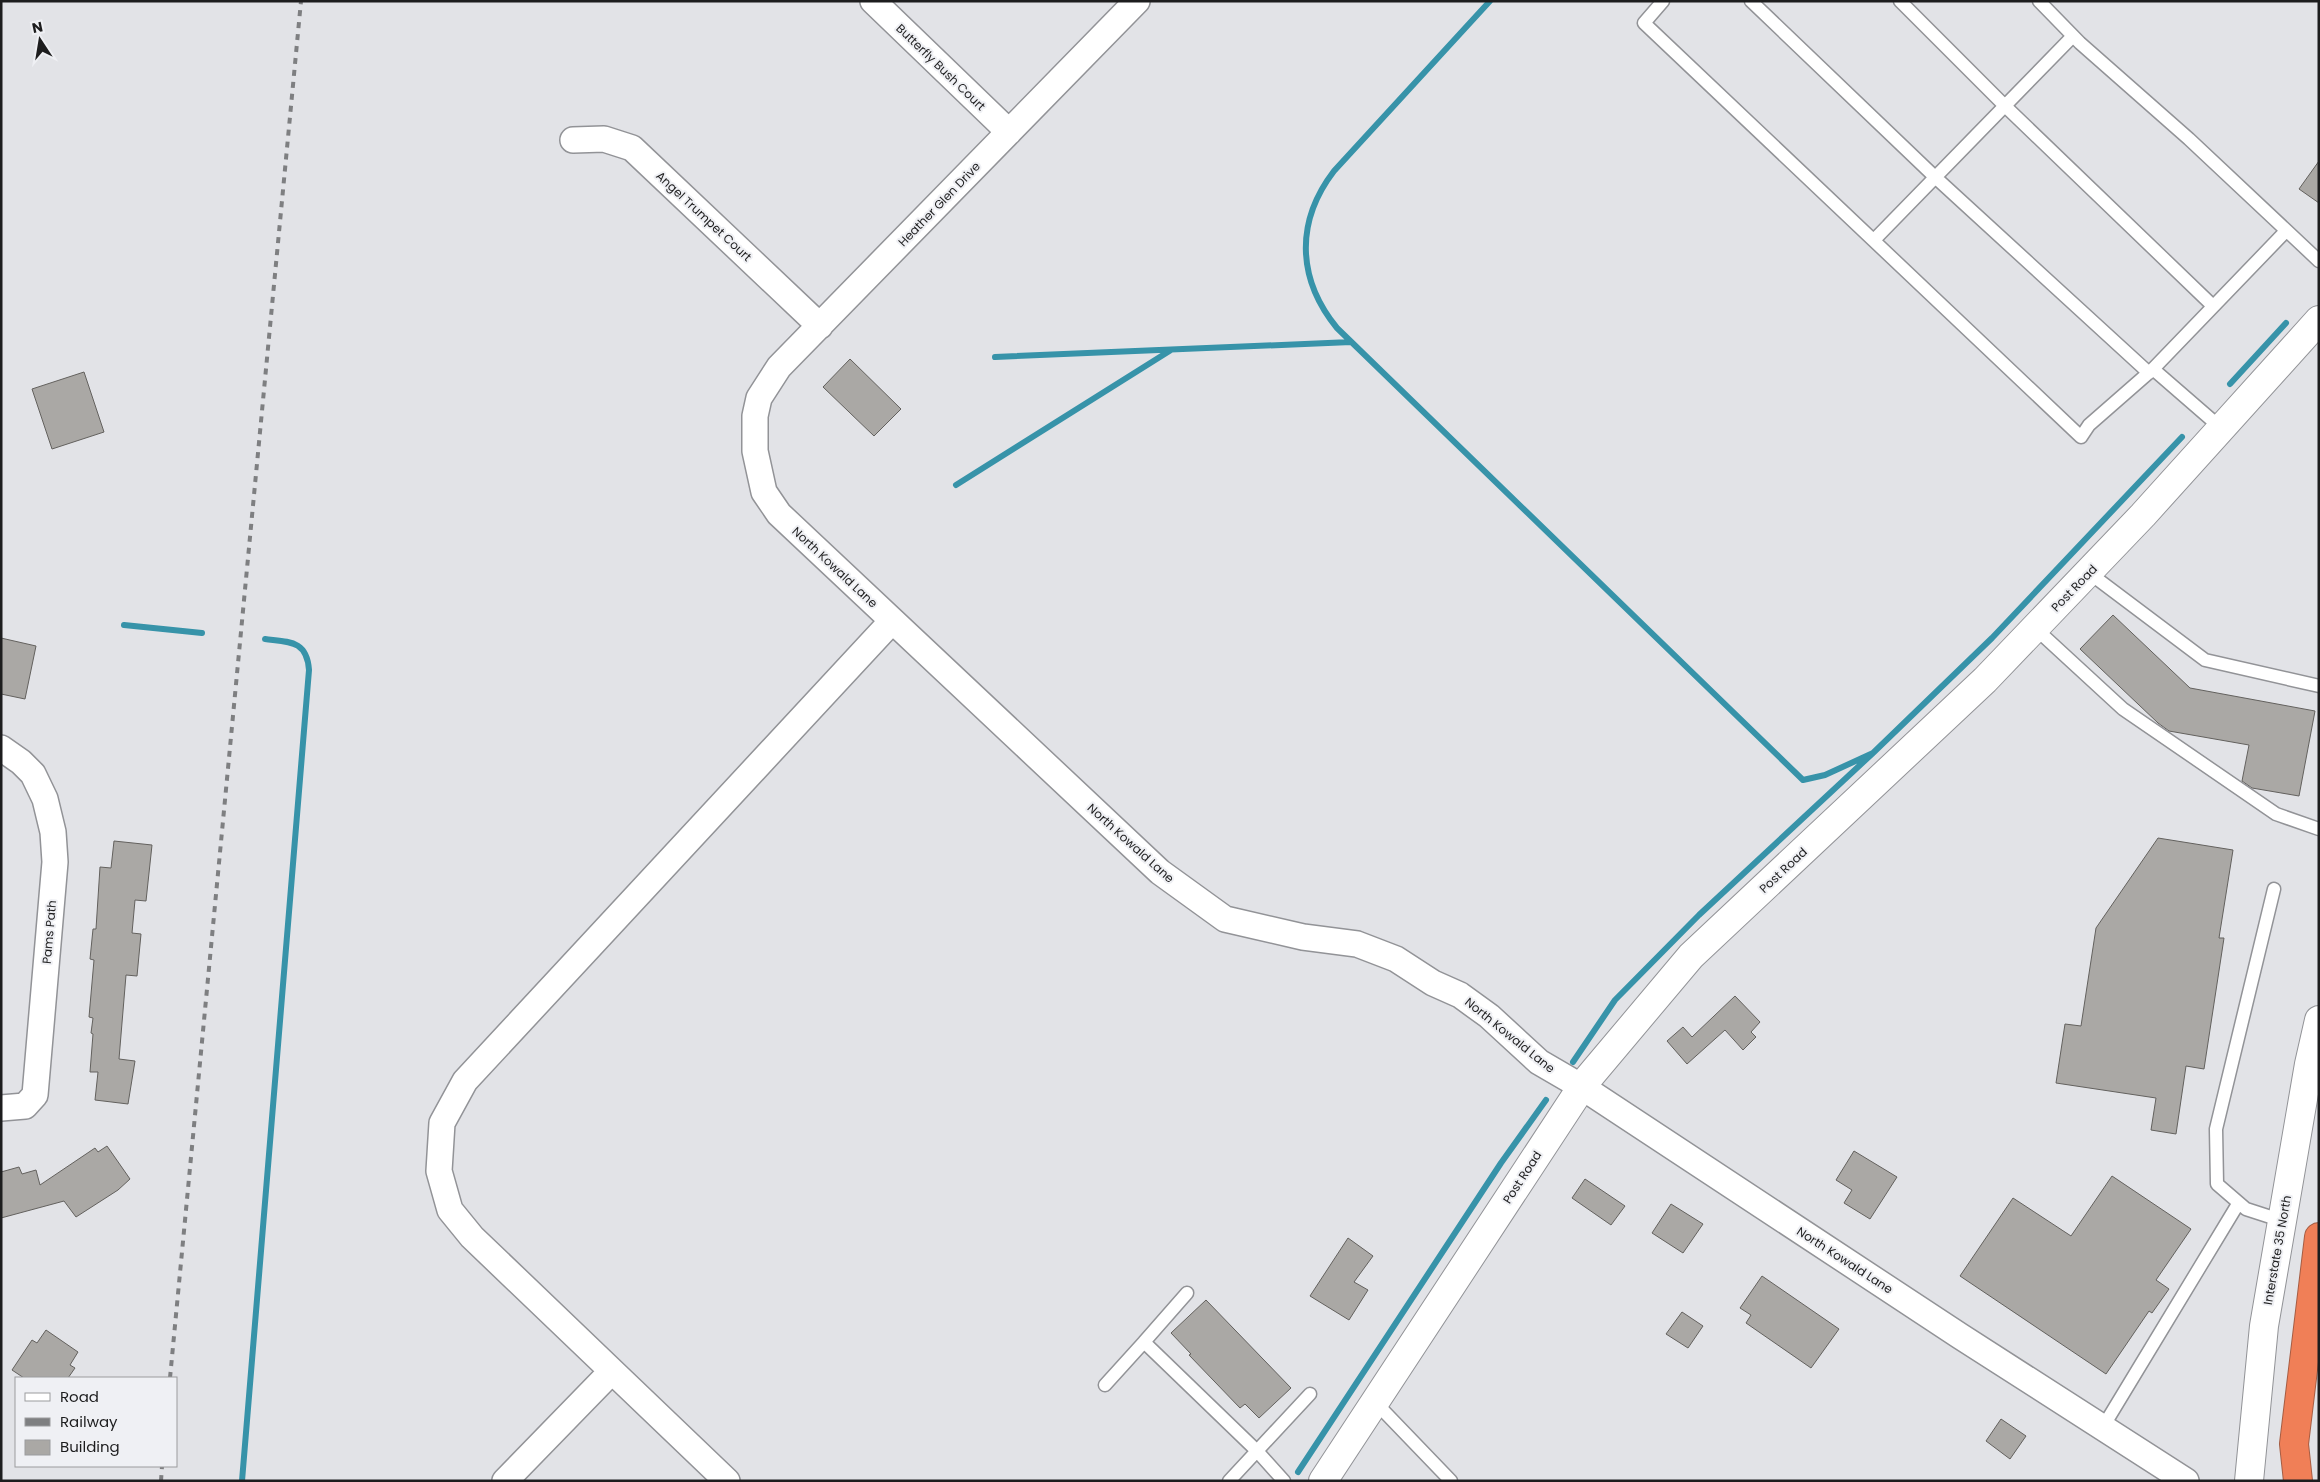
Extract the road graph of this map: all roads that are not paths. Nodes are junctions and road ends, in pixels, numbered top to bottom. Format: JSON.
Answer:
{"nodes":[{"id":1,"x":873,"y":1,"type":"edge"},
{"id":2,"x":1137,"y":1,"type":"edge"},
{"id":3,"x":1663,"y":1,"type":"edge"},
{"id":4,"x":1751,"y":1,"type":"edge"},
{"id":5,"x":1900,"y":1,"type":"edge"},
{"id":6,"x":2039,"y":1,"type":"edge"},
{"id":7,"x":2073,"y":36,"type":"junction"},
{"id":8,"x":2005,"y":106,"type":"junction"},
{"id":9,"x":1009,"y":132,"type":"junction"},
{"id":10,"x":573,"y":140,"type":"dead end"},
{"id":11,"x":1936,"y":177,"type":"junction"},
{"id":12,"x":2286,"y":231,"type":"junction"},
{"id":13,"x":1874,"y":240,"type":"junction"},
{"id":14,"x":2319,"y":262,"type":"edge"},
{"id":15,"x":2213,"y":306,"type":"junction"},
{"id":16,"x":2319,"y":320,"type":"edge"},
{"id":17,"x":820,"y":326,"type":"junction"},
{"id":18,"x":2151,"y":371,"type":"junction"},
{"id":19,"x":755,"y":416,"type":"joint"},
{"id":20,"x":2220,"y":428,"type":"junction"},
{"id":21,"x":2088,"y":572,"type":"junction"},
{"id":22,"x":892,"y":620,"type":"junction"},
{"id":23,"x":2035,"y":628,"type":"junction"},
{"id":24,"x":2319,"y":686,"type":"edge"},
{"id":25,"x":1,"y":748,"type":"edge"},
{"id":26,"x":2319,"y":829,"type":"edge"},
{"id":27,"x":2274,"y":889,"type":"dead end"},
{"id":28,"x":2319,"y":1020,"type":"edge"},
{"id":29,"x":1582,"y":1087,"type":"junction"},
{"id":30,"x":1,"y":1108,"type":"edge"},
{"id":31,"x":2238,"y":1204,"type":"junction"},
{"id":32,"x":2283,"y":1220,"type":"junction"},
{"id":33,"x":2319,"y":1237,"type":"edge"},
{"id":34,"x":1187,"y":1293,"type":"dead end"},
{"id":35,"x":1144,"y":1342,"type":"junction"},
{"id":36,"x":612,"y":1371,"type":"junction"},
{"id":37,"x":1105,"y":1385,"type":"dead end"},
{"id":38,"x":1310,"y":1394,"type":"dead end"},
{"id":39,"x":1375,"y":1402,"type":"junction"},
{"id":40,"x":2103,"y":1427,"type":"junction"},
{"id":41,"x":1257,"y":1451,"type":"junction"},
{"id":42,"x":505,"y":1481,"type":"edge"},
{"id":43,"x":727,"y":1481,"type":"edge"},
{"id":44,"x":1229,"y":1481,"type":"edge"},
{"id":45,"x":1284,"y":1481,"type":"edge"},
{"id":46,"x":1323,"y":1481,"type":"edge"},
{"id":47,"x":1451,"y":1481,"type":"edge"},
{"id":48,"x":2186,"y":1481,"type":"edge"},
{"id":49,"x":2249,"y":1481,"type":"edge"},
{"id":50,"x":2298,"y":1481,"type":"edge"}],
"edges":[{"from":1,"to":9,"type":"street","name":"Butterfly Bush Court"},
{"from":2,"to":9,"type":"street","name":"Heather Glen Drive"},
{"from":3,"to":13,"type":"lane"},
{"from":4,"to":11,"type":"lane"},
{"from":5,"to":8,"type":"lane"},
{"from":6,"to":7,"type":"lane"},
{"from":7,"to":8,"type":"lane"},
{"from":7,"to":12,"type":"lane"},
{"from":8,"to":11,"type":"lane"},
{"from":8,"to":15,"type":"lane"},
{"from":9,"to":17,"type":"street","name":"Heather Glen Drive"},
{"from":10,"to":17,"type":"street","name":"Angel Trumpet Court"},
{"from":11,"to":13,"type":"lane"},
{"from":11,"to":18,"type":"lane"},
{"from":12,"to":14,"type":"lane"},
{"from":12,"to":15,"type":"lane"},
{"from":13,"to":18,"type":"lane"},
{"from":15,"to":18,"type":"lane"},
{"from":16,"to":20,"type":"street","name":"Post Road"},
{"from":17,"to":19,"type":"street","name":"Heather Glen Drive"},
{"from":18,"to":20,"type":"lane"},
{"from":19,"to":22,"type":"street","name":"North Kowald Lane"},
{"from":20,"to":21,"type":"street","name":"Post Road"},
{"from":21,"to":23,"type":"street","name":"Post Road"},
{"from":21,"to":24,"type":"lane"},
{"from":22,"to":29,"type":"street","name":"North Kowald Lane"},
{"from":22,"to":36,"type":"street"},
{"from":23,"to":26,"type":"lane"},
{"from":23,"to":29,"type":"street","name":"Post Road"},
{"from":25,"to":30,"type":"street","name":"Pams Path"},
{"from":27,"to":31,"type":"lane"},
{"from":28,"to":32,"type":"street","name":"Interstate 35 North"},
{"from":29,"to":39,"type":"street","name":"Post Road"},
{"from":29,"to":40,"type":"street","name":"North Kowald Lane"},
{"from":31,"to":32,"type":"lane"},
{"from":31,"to":40,"type":"lane"},
{"from":32,"to":49,"type":"street","name":"Interstate 35 North"},
{"from":33,"to":50,"type":"highway"},
{"from":34,"to":35,"type":"lane"},
{"from":35,"to":37,"type":"lane"},
{"from":35,"to":41,"type":"lane"},
{"from":36,"to":42,"type":"street"},
{"from":36,"to":43,"type":"street"},
{"from":38,"to":41,"type":"lane"},
{"from":39,"to":46,"type":"street","name":"Post Road"},
{"from":39,"to":47,"type":"lane"},
{"from":40,"to":48,"type":"street","name":"North Kowald Lane"},
{"from":41,"to":44,"type":"lane"},
{"from":41,"to":45,"type":"lane"}]}
